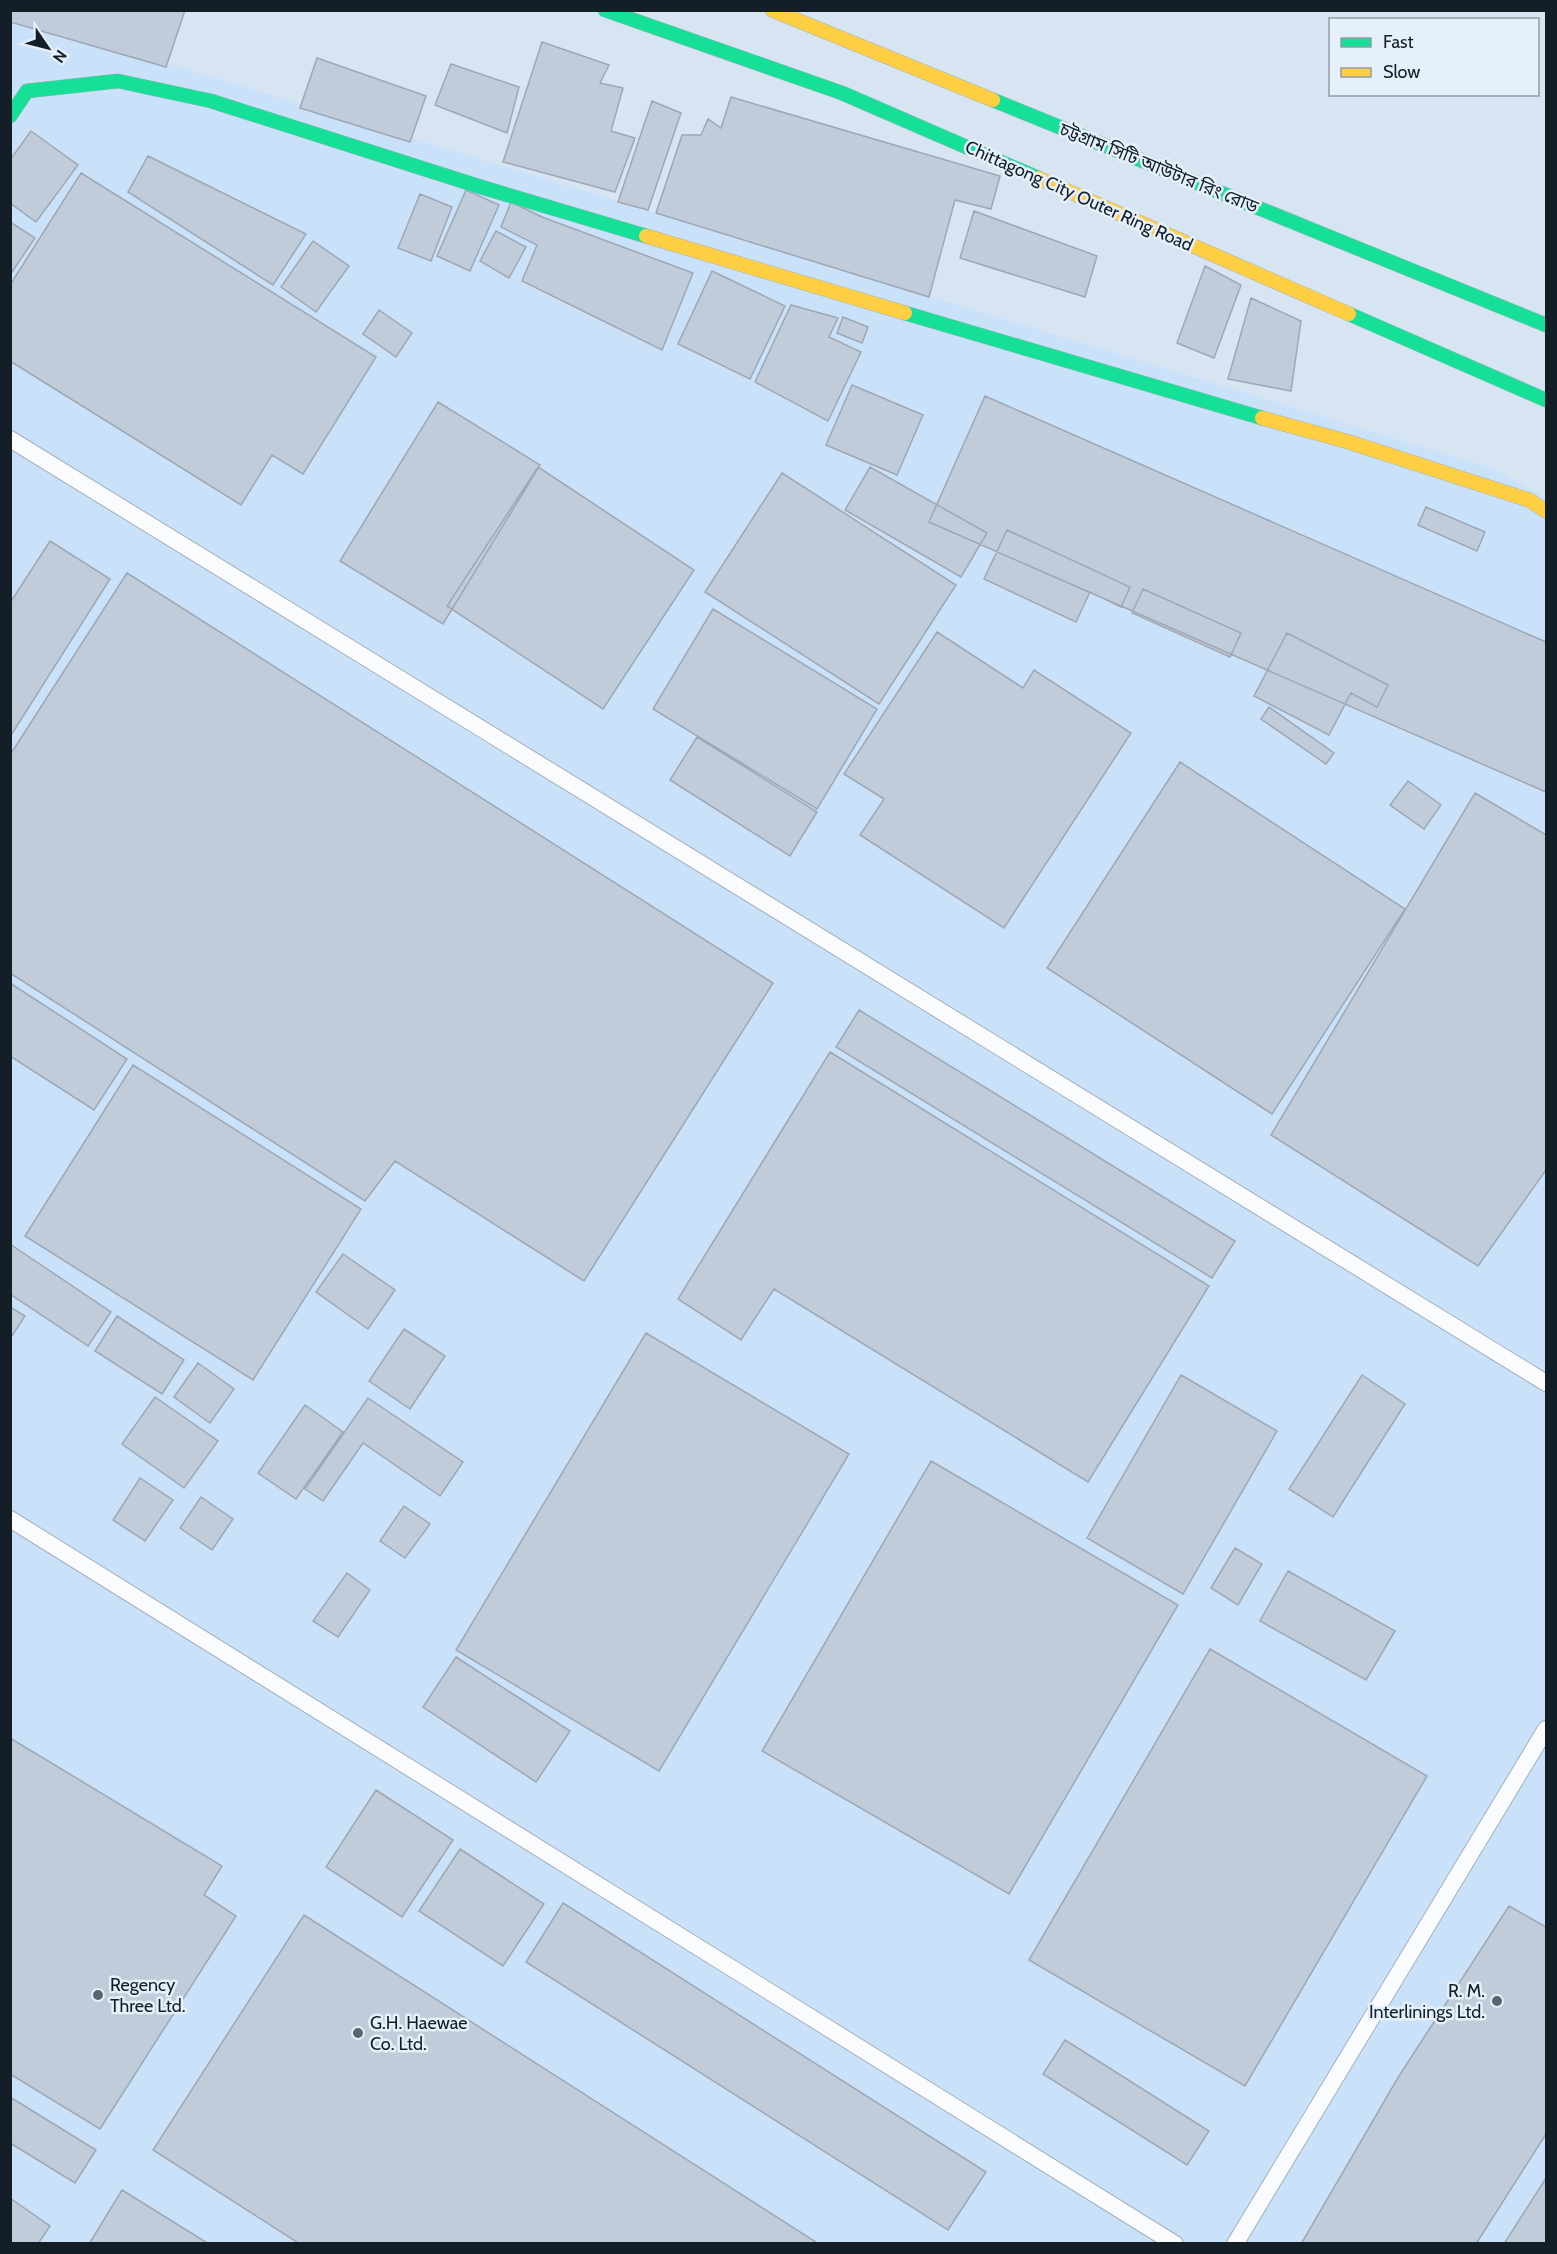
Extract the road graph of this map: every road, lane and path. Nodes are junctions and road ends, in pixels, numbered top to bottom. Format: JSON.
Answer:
{"nodes":[{"id":1,"x":605,"y":10,"type":"edge"},
{"id":2,"x":772,"y":10,"type":"edge"},
{"id":3,"x":10,"y":116,"type":"edge"},
{"id":4,"x":1546,"y":325,"type":"edge"},
{"id":5,"x":1546,"y":399,"type":"edge"},
{"id":6,"x":10,"y":439,"type":"edge"},
{"id":7,"x":1546,"y":511,"type":"edge"},
{"id":8,"x":1546,"y":1383,"type":"edge"},
{"id":9,"x":10,"y":1519,"type":"edge"},
{"id":10,"x":1546,"y":1729,"type":"edge"},
{"id":11,"x":1175,"y":2244,"type":"edge"},
{"id":12,"x":1235,"y":2244,"type":"edge"}],
"edges":[{"from":1,"to":5,"type":"main road","name":"Chittagong City Outer Ring Road"},
{"from":2,"to":4,"type":"main road","name":"চট্টগ্রাম সিটি আউটার রিং রোড"},
{"from":3,"to":7,"type":"main road"},
{"from":6,"to":8,"type":"lane"},
{"from":9,"to":11,"type":"lane"},
{"from":10,"to":12,"type":"lane"}]}
